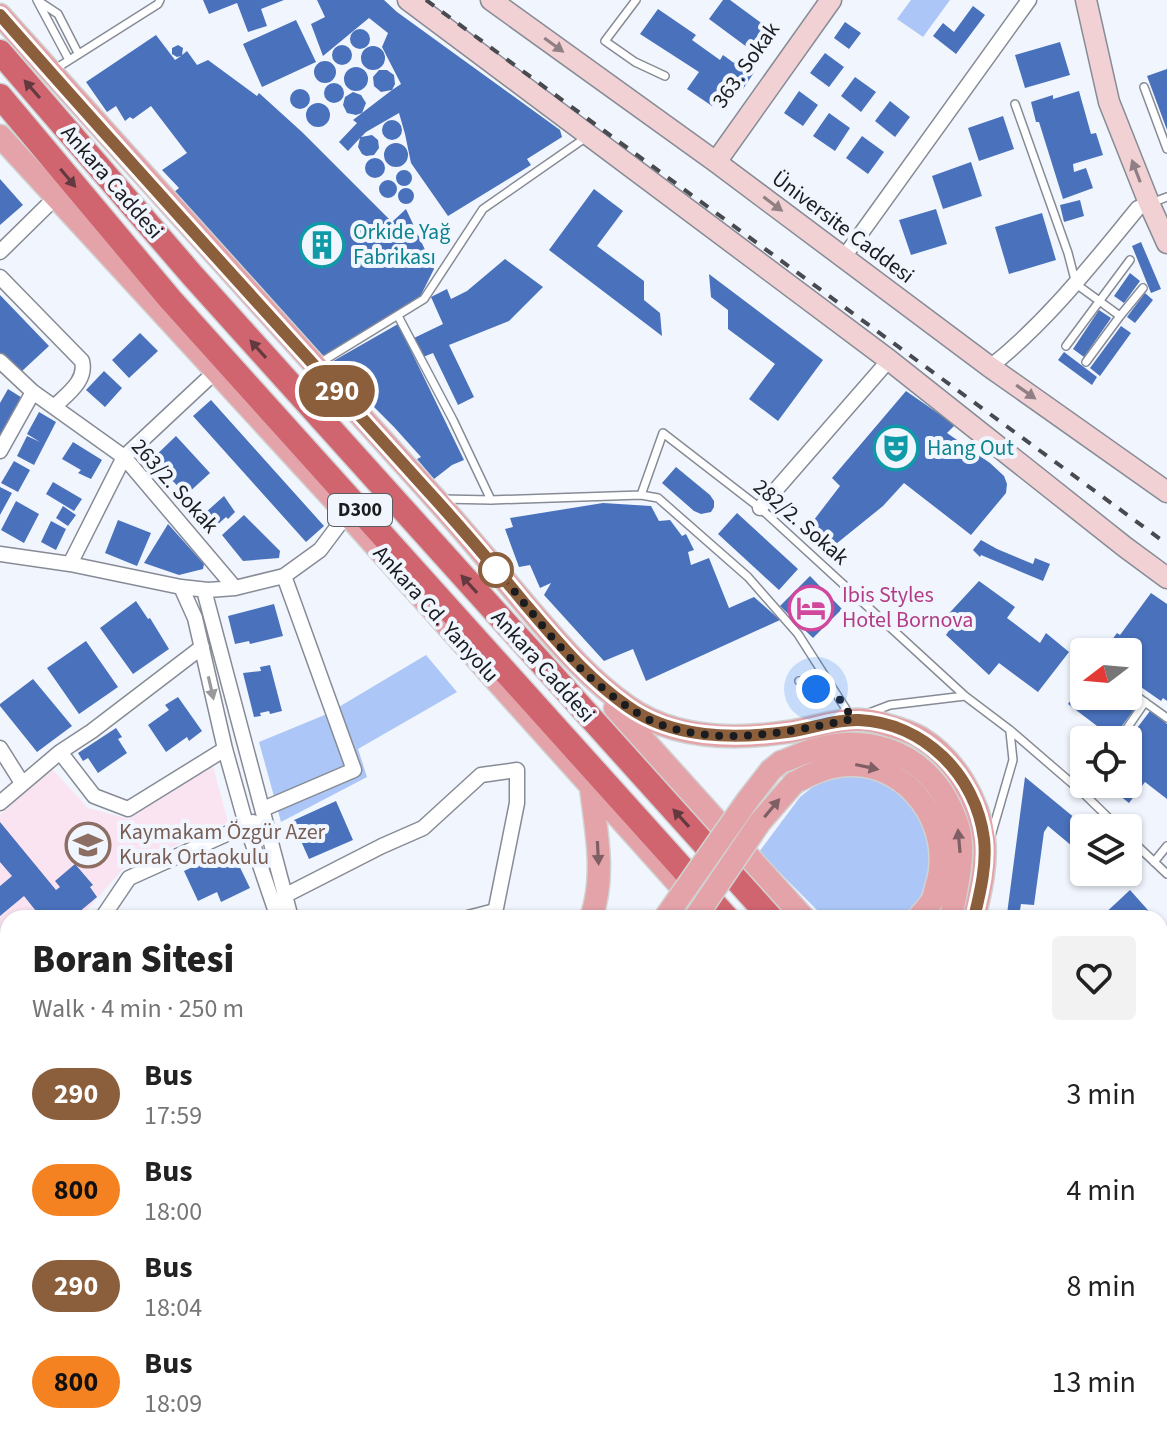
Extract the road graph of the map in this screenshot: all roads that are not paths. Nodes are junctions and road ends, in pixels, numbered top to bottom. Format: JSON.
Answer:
{"nodes":[{"id":1,"x":37,"y":0,"type":"edge"},
{"id":2,"x":160,"y":0,"type":"edge"},
{"id":3,"x":408,"y":0,"type":"edge"},
{"id":4,"x":491,"y":0,"type":"edge"},
{"id":5,"x":636,"y":0,"type":"edge"},
{"id":6,"x":822,"y":0,"type":"edge"},
{"id":7,"x":831,"y":0,"type":"edge"},
{"id":8,"x":1029,"y":0,"type":"edge"},
{"id":9,"x":1086,"y":0,"type":"edge"},
{"id":10,"x":0,"y":15,"type":"edge"},
{"id":11,"x":0,"y":52,"type":"edge"},
{"id":12,"x":78,"y":53,"type":"junction"},
{"id":13,"x":60,"y":66,"type":"junction"},
{"id":14,"x":665,"y":76,"type":"dead end"},
{"id":15,"x":1144,"y":87,"type":"dead end"},
{"id":16,"x":0,"y":96,"type":"edge"},
{"id":17,"x":1015,"y":104,"type":"dead end"},
{"id":18,"x":590,"y":135,"type":"junction"},
{"id":19,"x":0,"y":136,"type":"edge"},
{"id":20,"x":1167,"y":149,"type":"edge"},
{"id":21,"x":713,"y":160,"type":"junction"},
{"id":22,"x":56,"y":197,"type":"junction"},
{"id":23,"x":1158,"y":200,"type":"edge"},
{"id":24,"x":1167,"y":243,"type":"edge"},
{"id":25,"x":0,"y":252,"type":"edge"},
{"id":26,"x":844,"y":257,"type":"junction"},
{"id":27,"x":1130,"y":260,"type":"dead end"},
{"id":28,"x":0,"y":277,"type":"edge"},
{"id":29,"x":1076,"y":284,"type":"junction"},
{"id":30,"x":1143,"y":288,"type":"dead end"},
{"id":31,"x":1099,"y":301,"type":"junction"},
{"id":32,"x":398,"y":316,"type":"junction"},
{"id":33,"x":1120,"y":316,"type":"junction"},
{"id":34,"x":1066,"y":346,"type":"dead end"},
{"id":35,"x":889,"y":360,"type":"junction"},
{"id":36,"x":0,"y":361,"type":"edge"},
{"id":37,"x":1086,"y":362,"type":"dead end"},
{"id":38,"x":315,"y":366,"type":"junction"},
{"id":39,"x":990,"y":367,"type":"junction"},
{"id":40,"x":216,"y":371,"type":"junction"},
{"id":41,"x":33,"y":392,"type":"junction"},
{"id":42,"x":54,"y":407,"type":"junction"},
{"id":43,"x":0,"y":451,"type":"edge"},
{"id":44,"x":124,"y":457,"type":"junction"},
{"id":45,"x":1167,"y":492,"type":"edge"},
{"id":46,"x":641,"y":495,"type":"junction"},
{"id":47,"x":435,"y":499,"type":"junction"},
{"id":48,"x":491,"y":500,"type":"junction"},
{"id":49,"x":760,"y":508,"type":"junction"},
{"id":50,"x":347,"y":514,"type":"junction"},
{"id":51,"x":0,"y":554,"type":"edge"},
{"id":52,"x":70,"y":564,"type":"junction"},
{"id":53,"x":284,"y":576,"type":"junction"},
{"id":54,"x":1167,"y":578,"type":"edge"},
{"id":55,"x":181,"y":587,"type":"junction"},
{"id":56,"x":235,"y":588,"type":"junction"},
{"id":57,"x":204,"y":590,"type":"junction"},
{"id":58,"x":202,"y":647,"type":"junction"},
{"id":59,"x":580,"y":668,"type":"junction"},
{"id":60,"x":799,"y":681,"type":"dead end"},
{"id":61,"x":836,"y":694,"type":"junction"},
{"id":62,"x":965,"y":696,"type":"junction"},
{"id":63,"x":1142,"y":700,"type":"edge"},
{"id":64,"x":1145,"y":702,"type":"junction"},
{"id":65,"x":1167,"y":718,"type":"edge"},
{"id":66,"x":853,"y":719,"type":"junction"},
{"id":67,"x":1129,"y":726,"type":"edge"},
{"id":68,"x":1010,"y":730,"type":"junction"},
{"id":69,"x":0,"y":748,"type":"edge"},
{"id":70,"x":225,"y":749,"type":"junction"},
{"id":71,"x":60,"y":752,"type":"junction"},
{"id":72,"x":1070,"y":782,"type":"edge"},
{"id":73,"x":22,"y":783,"type":"junction"},
{"id":74,"x":591,"y":788,"type":"junction"},
{"id":75,"x":1088,"y":798,"type":"edge"},
{"id":76,"x":0,"y":803,"type":"edge"},
{"id":77,"x":264,"y":814,"type":"junction"},
{"id":78,"x":1105,"y":814,"type":"edge"},
{"id":79,"x":246,"y":824,"type":"junction"},
{"id":80,"x":1167,"y":846,"type":"edge"},
{"id":81,"x":1142,"y":850,"type":"edge"},
{"id":82,"x":983,"y":857,"type":"junction"},
{"id":83,"x":1154,"y":862,"type":"junction"},
{"id":84,"x":1167,"y":874,"type":"edge"},
{"id":85,"x":284,"y":896,"type":"junction"},
{"id":86,"x":107,"y":910,"type":"edge"},
{"id":87,"x":275,"y":910,"type":"edge"},
{"id":88,"x":288,"y":910,"type":"edge"},
{"id":89,"x":495,"y":910,"type":"edge"},
{"id":90,"x":594,"y":910,"type":"edge"},
{"id":91,"x":671,"y":910,"type":"edge"},
{"id":92,"x":700,"y":910,"type":"edge"},
{"id":93,"x":702,"y":910,"type":"edge"},
{"id":94,"x":720,"y":910,"type":"edge"},
{"id":95,"x":764,"y":910,"type":"edge"},
{"id":96,"x":797,"y":910,"type":"edge"},
{"id":97,"x":924,"y":910,"type":"edge"},
{"id":98,"x":952,"y":910,"type":"edge"},
{"id":99,"x":976,"y":910,"type":"edge"}],
"edges":[{"from":1,"to":12,"type":"lane"},
{"from":1,"to":13,"type":"lane"},
{"from":2,"to":12,"type":"lane"},
{"from":3,"to":18,"type":"main road"},
{"from":4,"to":21,"type":"main road","name":"Üniversite Caddesi","one_way":true},
{"from":5,"to":14,"type":"lane"},
{"from":6,"to":21,"type":"main road","name":"363. Sokak"},
{"from":7,"to":21,"type":"main road"},
{"from":8,"to":26,"type":"street"},
{"from":23,"to":9,"type":"main road","one_way":true},
{"from":10,"to":13,"type":"main road"},
{"from":95,"to":11,"type":"highway","name":"Ankara Caddesi","number":"D300","one_way":true},
{"from":12,"to":13,"type":"lane"},
{"from":13,"to":38,"type":"main road"},
{"from":15,"to":20,"type":"lane"},
{"from":16,"to":94,"type":"highway","name":"Ankara Caddesi","number":"D300","one_way":true},
{"from":17,"to":29,"type":"lane"},
{"from":18,"to":32,"type":"lane"},
{"from":18,"to":35,"type":"main road"},
{"from":19,"to":22,"type":"main road","name":"Ankara Cd. Yanyolu"},
{"from":21,"to":26,"type":"main road","name":"Üniversite Caddesi","one_way":true},
{"from":22,"to":25,"type":"street"},
{"from":22,"to":40,"type":"main road","name":"Ankara Cd. Yanyolu"},
{"from":23,"to":24,"type":"main road"},
{"from":23,"to":29,"type":"street"},
{"from":26,"to":39,"type":"main road","name":"Üniversite Caddesi"},
{"from":27,"to":31,"type":"lane"},
{"from":28,"to":42,"type":"street"},
{"from":29,"to":31,"type":"lane"},
{"from":29,"to":39,"type":"street"},
{"from":30,"to":33,"type":"lane"},
{"from":31,"to":33,"type":"lane"},
{"from":31,"to":34,"type":"lane"},
{"from":32,"to":38,"type":"lane"},
{"from":32,"to":48,"type":"lane"},
{"from":33,"to":37,"type":"lane"},
{"from":35,"to":49,"type":"street"},
{"from":35,"to":54,"type":"main road"},
{"from":36,"to":41,"type":"street","name":"263/2. Sokak"},
{"from":38,"to":47,"type":"main road"},
{"from":39,"to":45,"type":"main road","name":"Üniversite Caddesi","one_way":true},
{"from":40,"to":44,"type":"street"},
{"from":40,"to":50,"type":"main road","name":"Ankara Cd. Yanyolu"},
{"from":41,"to":42,"type":"street","name":"263/2. Sokak"},
{"from":41,"to":43,"type":"street"},
{"from":42,"to":44,"type":"street","name":"263/2. Sokak"},
{"from":44,"to":52,"type":"street"},
{"from":44,"to":56,"type":"street","name":"263/2. Sokak"},
{"from":46,"to":48,"type":"lane"},
{"from":46,"to":49,"type":"lane","name":"282/2. Sokak"},
{"from":46,"to":61,"type":"lane"},
{"from":47,"to":48,"type":"lane"},
{"from":47,"to":59,"type":"main road"},
{"from":49,"to":62,"type":"lane","name":"282/2. Sokak"},
{"from":50,"to":53,"type":"street"},
{"from":50,"to":74,"type":"main road","name":"Ankara Cd. Yanyolu"},
{"from":51,"to":52,"type":"street"},
{"from":52,"to":55,"type":"street"},
{"from":53,"to":56,"type":"street"},
{"from":53,"to":77,"type":"street"},
{"from":55,"to":57,"type":"street"},
{"from":55,"to":58,"type":"street"},
{"from":56,"to":57,"type":"street"},
{"from":57,"to":77,"type":"street"},
{"from":58,"to":70,"type":"street","one_way":true},
{"from":58,"to":71,"type":"street"},
{"from":59,"to":66,"type":"main road"},
{"from":59,"to":96,"type":"main road"},
{"from":60,"to":61,"type":"lane"},
{"from":61,"to":66,"type":"lane"},
{"from":62,"to":66,"type":"lane"},
{"from":62,"to":68,"type":"lane","name":"282/2. Sokak"},
{"from":63,"to":64,"type":"lane"},
{"from":64,"to":65,"type":"lane"},
{"from":64,"to":67,"type":"lane"},
{"from":66,"to":82,"type":"main road"},
{"from":68,"to":72,"type":"lane","name":"282/2. Sokak"},
{"from":68,"to":82,"type":"lane"},
{"from":69,"to":73,"type":"street"},
{"from":70,"to":71,"type":"street"},
{"from":70,"to":79,"type":"street"},
{"from":71,"to":73,"type":"street"},
{"from":73,"to":76,"type":"street"},
{"from":74,"to":90,"type":"main road","one_way":true},
{"from":74,"to":93,"type":"main road","name":"Ankara Cd. Yanyolu"},
{"from":75,"to":78,"type":"lane","name":"282/2. Sokak"},
{"from":77,"to":79,"type":"street"},
{"from":77,"to":85,"type":"street"},
{"from":79,"to":86,"type":"street"},
{"from":79,"to":87,"type":"street"},
{"from":80,"to":83,"type":"lane"},
{"from":81,"to":83,"type":"lane"},
{"from":82,"to":99,"type":"main road"},
{"from":83,"to":84,"type":"lane"},
{"from":85,"to":88,"type":"street"},
{"from":85,"to":89,"type":"street"},
{"from":98,"to":91,"type":"main road","one_way":true,"bridge":true},
{"from":92,"to":97,"type":"main road","one_way":true,"bridge":true}]}
